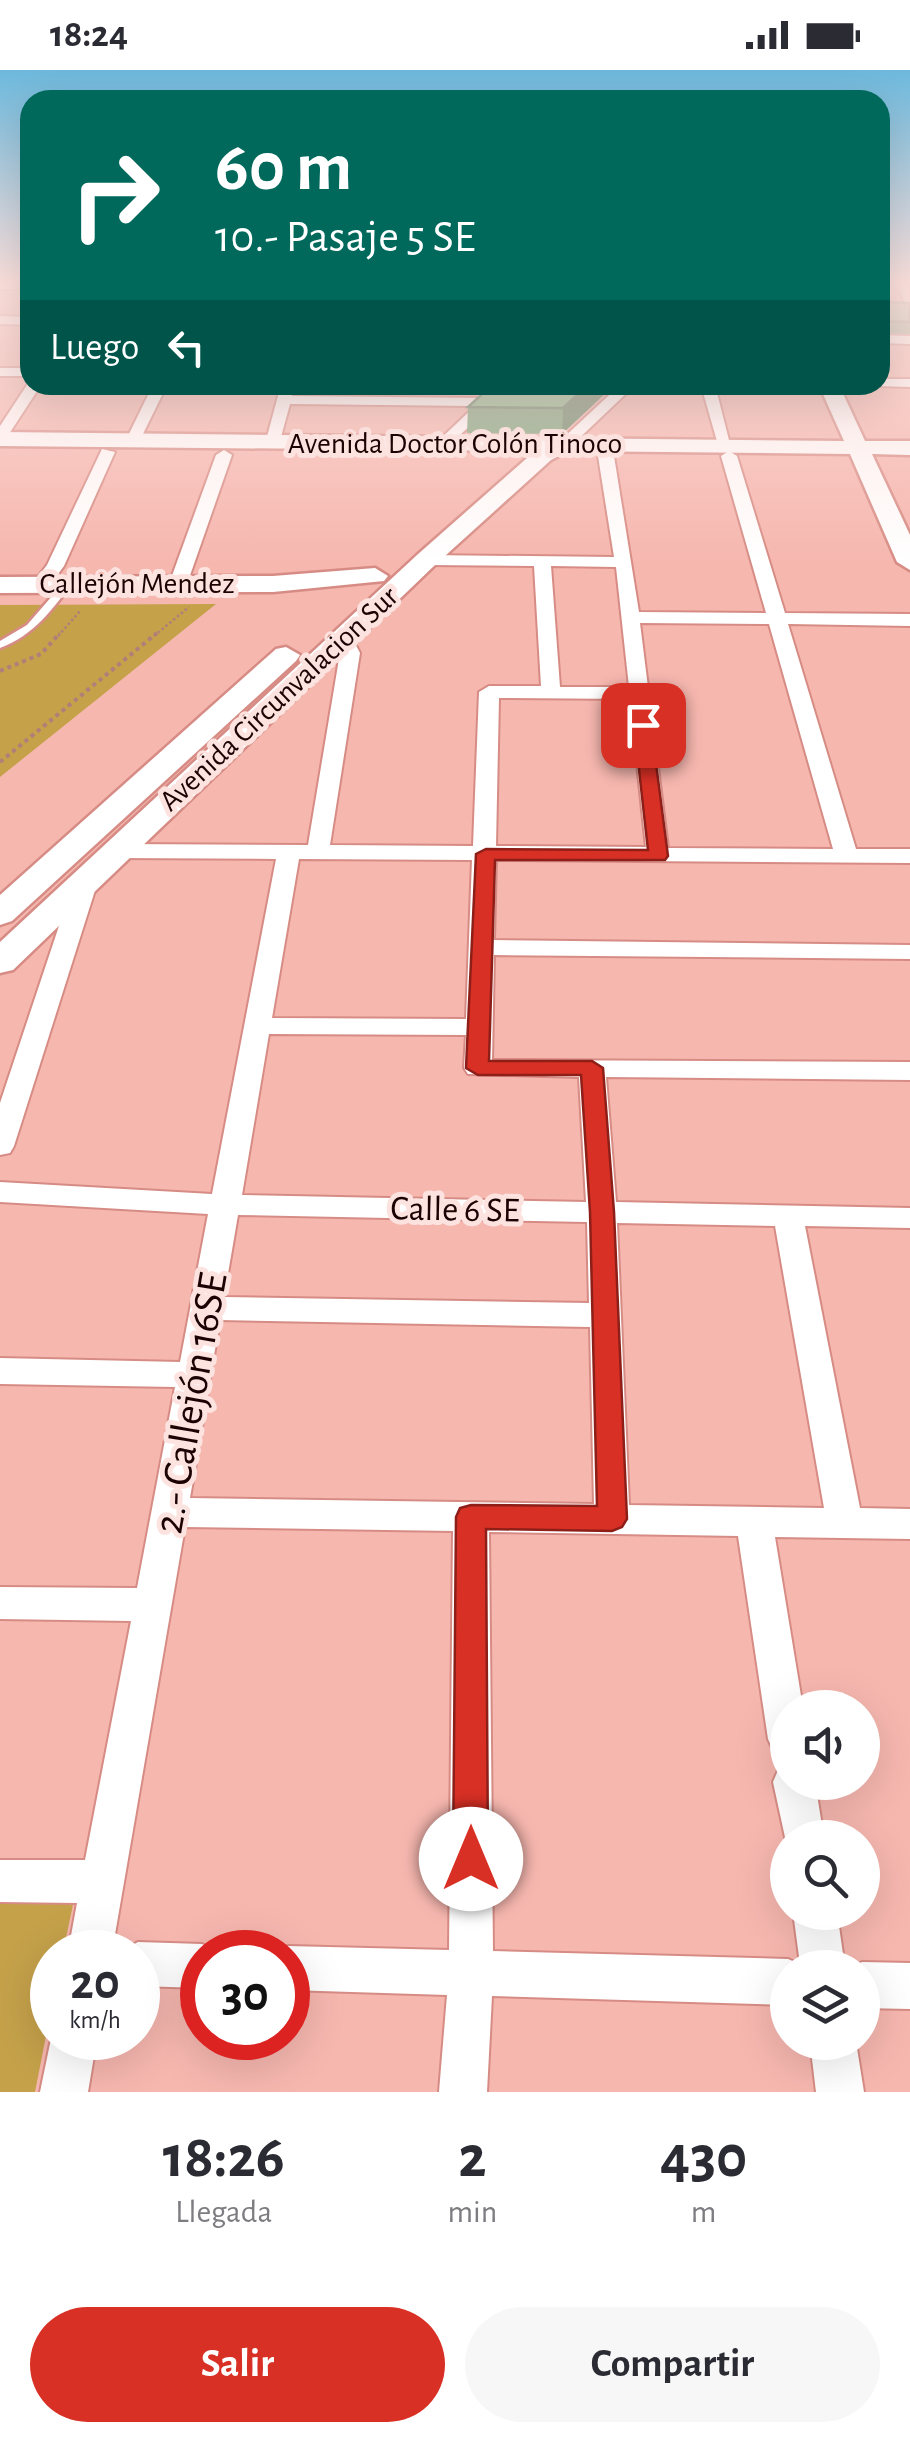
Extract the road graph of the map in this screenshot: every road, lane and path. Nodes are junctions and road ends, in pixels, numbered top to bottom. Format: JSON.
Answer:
{"nodes":[{"id":1,"x":28,"y":395,"type":"edge"},
{"id":2,"x":155,"y":395,"type":"edge"},
{"id":3,"x":284,"y":395,"type":"edge"},
{"id":4,"x":382,"y":395,"type":"edge"},
{"id":5,"x":496,"y":395,"type":"edge"},
{"id":6,"x":617,"y":395,"type":"edge"},
{"id":7,"x":711,"y":395,"type":"edge"},
{"id":8,"x":834,"y":395,"type":"edge"},
{"id":9,"x":0,"y":399,"type":"edge"},
{"id":10,"x":25,"y":400,"type":"junction"},
{"id":11,"x":488,"y":402,"type":"junction"},
{"id":12,"x":0,"y":438,"type":"edge"},
{"id":13,"x":132,"y":442,"type":"junction"},
{"id":14,"x":272,"y":444,"type":"junction"},
{"id":15,"x":442,"y":444,"type":"junction"},
{"id":16,"x":910,"y":448,"type":"edge"},
{"id":17,"x":0,"y":450,"type":"edge"},
{"id":18,"x":507,"y":450,"type":"junction"},
{"id":19,"x":554,"y":450,"type":"junction"},
{"id":20,"x":727,"y":450,"type":"junction"},
{"id":21,"x":107,"y":452,"type":"junction"},
{"id":22,"x":858,"y":452,"type":"junction"},
{"id":23,"x":224,"y":454,"type":"junction"},
{"id":24,"x":606,"y":456,"type":"junction"},
{"id":25,"x":910,"y":458,"type":"edge"},
{"id":26,"x":426,"y":560,"type":"junction"},
{"id":27,"x":542,"y":561,"type":"junction"},
{"id":28,"x":624,"y":562,"type":"junction"},
{"id":29,"x":910,"y":562,"type":"edge"},
{"id":30,"x":375,"y":576,"type":"junction"},
{"id":31,"x":56,"y":582,"type":"junction"},
{"id":32,"x":274,"y":584,"type":"junction"},
{"id":33,"x":0,"y":585,"type":"edge"},
{"id":34,"x":177,"y":594,"type":"junction"},
{"id":35,"x":85,"y":605,"type":"dead end"},
{"id":36,"x":630,"y":617,"type":"junction"},
{"id":37,"x":777,"y":618,"type":"junction"},
{"id":38,"x":910,"y":620,"type":"edge"},
{"id":39,"x":339,"y":625,"type":"junction"},
{"id":40,"x":0,"y":645,"type":"edge"},
{"id":41,"x":0,"y":671,"type":"edge"},
{"id":42,"x":551,"y":693,"type":"junction"},
{"id":43,"x":639,"y":693,"type":"junction"},
{"id":44,"x":0,"y":762,"type":"edge"},
{"id":45,"x":118,"y":851,"type":"junction"},
{"id":46,"x":303,"y":852,"type":"junction"},
{"id":47,"x":486,"y":854,"type":"junction"},
{"id":48,"x":658,"y":856,"type":"junction"},
{"id":49,"x":847,"y":856,"type":"junction"},
{"id":50,"x":910,"y":856,"type":"edge"},
{"id":51,"x":86,"y":881,"type":"junction"},
{"id":52,"x":0,"y":916,"type":"edge"},
{"id":53,"x":38,"y":926,"type":"junction"},
{"id":54,"x":480,"y":946,"type":"junction"},
{"id":55,"x":910,"y":952,"type":"edge"},
{"id":56,"x":0,"y":962,"type":"edge"},
{"id":57,"x":258,"y":1026,"type":"junction"},
{"id":58,"x":477,"y":1027,"type":"junction"},
{"id":59,"x":592,"y":1068,"type":"junction"},
{"id":60,"x":910,"y":1070,"type":"edge"},
{"id":61,"x":0,"y":1146,"type":"edge"},
{"id":62,"x":0,"y":1192,"type":"edge"},
{"id":63,"x":226,"y":1206,"type":"junction"},
{"id":64,"x":602,"y":1212,"type":"junction"},
{"id":65,"x":788,"y":1216,"type":"junction"},
{"id":66,"x":910,"y":1218,"type":"edge"},
{"id":67,"x":208,"y":1308,"type":"junction"},
{"id":68,"x":604,"y":1314,"type":"junction"},
{"id":69,"x":0,"y":1372,"type":"edge"},
{"id":70,"x":197,"y":1375,"type":"junction"},
{"id":71,"x":171,"y":1512,"type":"junction"},
{"id":72,"x":471,"y":1517,"type":"junction"},
{"id":73,"x":612,"y":1519,"type":"junction"},
{"id":74,"x":754,"y":1521,"type":"junction"},
{"id":75,"x":845,"y":1523,"type":"junction"},
{"id":76,"x":910,"y":1524,"type":"edge"},
{"id":77,"x":0,"y":1603,"type":"edge"},
{"id":78,"x":154,"y":1606,"type":"junction"},
{"id":79,"x":780,"y":1690,"type":"edge"},
{"id":80,"x":0,"y":1881,"type":"edge"},
{"id":81,"x":103,"y":1882,"type":"junction"},
{"id":82,"x":94,"y":1930,"type":"edge"},
{"id":83,"x":310,"y":1969,"type":"edge"},
{"id":84,"x":471,"y":1974,"type":"junction"},
{"id":85,"x":770,"y":1982,"type":"edge"},
{"id":86,"x":880,"y":1985,"type":"edge"},
{"id":87,"x":910,"y":1986,"type":"edge"},
{"id":88,"x":70,"y":2060,"type":"edge"},
{"id":89,"x":836,"y":2060,"type":"edge"},
{"id":90,"x":64,"y":2092,"type":"edge"},
{"id":91,"x":463,"y":2092,"type":"edge"},
{"id":92,"x":840,"y":2092,"type":"edge"}],
"edges":[{"from":1,"to":10,"type":"street"},
{"from":2,"to":13,"type":"street"},
{"from":3,"to":14,"type":"street"},
{"from":4,"to":11,"type":"street"},
{"from":5,"to":11,"type":"street"},
{"from":6,"to":19,"type":"street"},
{"from":7,"to":20,"type":"street"},
{"from":8,"to":22,"type":"main road"},
{"from":9,"to":10,"type":"street"},
{"from":10,"to":12,"type":"street"},
{"from":11,"to":15,"type":"street"},
{"from":12,"to":13,"type":"main road","name":"Avenida Doctor Colón Tinoco"},
{"from":13,"to":14,"type":"main road","name":"Avenida Doctor Colón Tinoco"},
{"from":14,"to":15,"type":"main road","name":"Avenida Doctor Colón Tinoco"},
{"from":15,"to":18,"type":"main road","name":"Avenida Doctor Colón Tinoco"},
{"from":16,"to":22,"type":"main road","name":"Avenida Doctor Colón Tinoco"},
{"from":17,"to":21,"type":"main road","name":"Avenida Doctor Colón Tinoco"},
{"from":18,"to":19,"type":"main road","name":"Avenida Doctor Colón Tinoco"},
{"from":18,"to":23,"type":"main road","name":"Avenida Doctor Colón Tinoco"},
{"from":18,"to":30,"type":"main road","name":"Avenida Circunvalacion Sur"},
{"from":19,"to":20,"type":"main road","name":"Avenida Doctor Colón Tinoco"},
{"from":19,"to":24,"type":"main road","name":"Avenida Doctor Colón Tinoco"},
{"from":19,"to":26,"type":"main road","name":"Avenida Circunvalacion Sur"},
{"from":20,"to":22,"type":"main road","name":"Avenida Doctor Colón Tinoco"},
{"from":20,"to":24,"type":"main road","name":"Avenida Doctor Colón Tinoco"},
{"from":20,"to":37,"type":"street"},
{"from":21,"to":23,"type":"main road","name":"Avenida Doctor Colón Tinoco"},
{"from":21,"to":31,"type":"street"},
{"from":22,"to":25,"type":"main road","name":"Avenida Doctor Colón Tinoco"},
{"from":22,"to":29,"type":"main road"},
{"from":23,"to":34,"type":"street"},
{"from":24,"to":28,"type":"street"},
{"from":26,"to":27,"type":"street"},
{"from":26,"to":39,"type":"main road","name":"Avenida Circunvalacion Sur"},
{"from":27,"to":28,"type":"street"},
{"from":27,"to":42,"type":"street"},
{"from":28,"to":36,"type":"street"},
{"from":30,"to":32,"type":"main road","name":"Callejón Mendez"},
{"from":30,"to":39,"type":"main road","name":"Avenida Circunvalacion Sur"},
{"from":31,"to":33,"type":"main road","name":"Callejón Mendez"},
{"from":31,"to":34,"type":"main road","name":"Callejón Mendez"},
{"from":31,"to":40,"type":"lane"},
{"from":32,"to":34,"type":"main road","name":"Callejón Mendez"},
{"from":32,"to":39,"type":"main road","name":"Callejón Mendez"},
{"from":34,"to":44,"type":"path"},
{"from":35,"to":41,"type":"path"},
{"from":36,"to":37,"type":"street"},
{"from":36,"to":43,"type":"street"},
{"from":37,"to":38,"type":"street"},
{"from":37,"to":49,"type":"street"},
{"from":39,"to":45,"type":"main road","name":"Avenida Circunvalacion Sur"},
{"from":39,"to":46,"type":"street","name":"2.- Callejón 16SE"},
{"from":39,"to":52,"type":"main road","name":"Avenida Circunvalacion Sur"},
{"from":42,"to":43,"type":"street"},
{"from":42,"to":47,"type":"street"},
{"from":43,"to":48,"type":"street"},
{"from":45,"to":46,"type":"street"},
{"from":45,"to":51,"type":"main road","name":"Avenida Circunvalacion Sur"},
{"from":46,"to":47,"type":"street"},
{"from":46,"to":57,"type":"street","name":"2.- Callejón 16SE"},
{"from":47,"to":48,"type":"street"},
{"from":47,"to":54,"type":"street"},
{"from":48,"to":49,"type":"street"},
{"from":49,"to":50,"type":"street"},
{"from":51,"to":53,"type":"main road","name":"Avenida Circunvalacion Sur"},
{"from":51,"to":61,"type":"street"},
{"from":52,"to":53,"type":"main road"},
{"from":53,"to":56,"type":"main road","name":"Avenida Circunvalacion Sur"},
{"from":54,"to":55,"type":"street"},
{"from":54,"to":58,"type":"street"},
{"from":57,"to":58,"type":"street"},
{"from":57,"to":63,"type":"street","name":"2.- Callejón 16SE"},
{"from":58,"to":59,"type":"street"},
{"from":59,"to":60,"type":"street"},
{"from":59,"to":64,"type":"street"},
{"from":62,"to":63,"type":"street","name":"Calle 6 SE"},
{"from":63,"to":64,"type":"street","name":"Calle 6 SE"},
{"from":63,"to":67,"type":"street","name":"2.- Callejón 16SE"},
{"from":64,"to":65,"type":"street","name":"Calle 6 SE"},
{"from":64,"to":68,"type":"street"},
{"from":65,"to":66,"type":"street","name":"Calle 6 SE"},
{"from":65,"to":75,"type":"street"},
{"from":67,"to":68,"type":"street"},
{"from":67,"to":70,"type":"street","name":"2.- Callejón 16SE"},
{"from":68,"to":73,"type":"street"},
{"from":69,"to":70,"type":"street"},
{"from":70,"to":71,"type":"street","name":"2.- Callejón 16SE"},
{"from":71,"to":72,"type":"street"},
{"from":71,"to":78,"type":"street","name":"2.- Callejón 16SE"},
{"from":72,"to":73,"type":"street"},
{"from":72,"to":84,"type":"street"},
{"from":73,"to":74,"type":"street"},
{"from":74,"to":75,"type":"street"},
{"from":74,"to":79,"type":"street"},
{"from":75,"to":76,"type":"street"},
{"from":77,"to":78,"type":"street"},
{"from":78,"to":81,"type":"street","name":"2.- Callejón 16SE"},
{"from":80,"to":81,"type":"street"},
{"from":81,"to":82,"type":"street","name":"2.- Callejón 16SE"},
{"from":83,"to":84,"type":"street"},
{"from":84,"to":85,"type":"street"},
{"from":84,"to":91,"type":"street"},
{"from":86,"to":87,"type":"street"},
{"from":88,"to":90,"type":"street"},
{"from":89,"to":92,"type":"street"}]}
